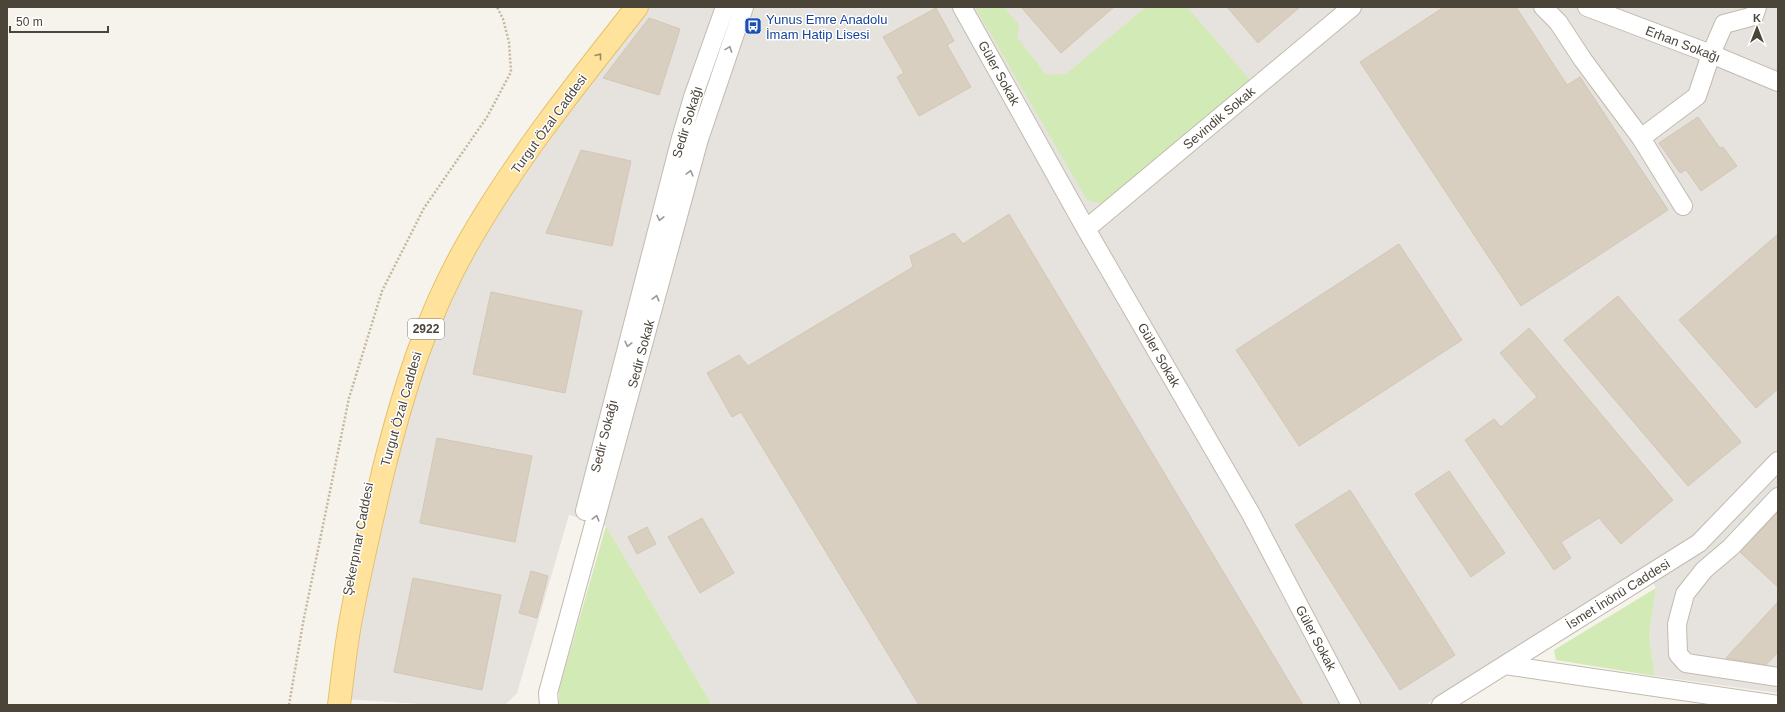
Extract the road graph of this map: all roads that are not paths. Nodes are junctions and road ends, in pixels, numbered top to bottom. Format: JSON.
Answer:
{"nodes":[{"id":1,"x":619,"y":7,"type":"edge"},
{"id":2,"x":638,"y":7,"type":"edge"},
{"id":3,"x":725,"y":7,"type":"edge"},
{"id":4,"x":744,"y":7,"type":"edge"},
{"id":5,"x":962,"y":7,"type":"edge"},
{"id":6,"x":1352,"y":7,"type":"edge"},
{"id":7,"x":1543,"y":7,"type":"edge"},
{"id":8,"x":1587,"y":7,"type":"edge"},
{"id":9,"x":1757,"y":7,"type":"edge"},
{"id":10,"x":1711,"y":54,"type":"junction"},
{"id":11,"x":1778,"y":82,"type":"edge"},
{"id":12,"x":1641,"y":138,"type":"junction"},
{"id":13,"x":1684,"y":206,"type":"dead end"},
{"id":14,"x":1086,"y":229,"type":"junction"},
{"id":15,"x":1778,"y":461,"type":"edge"},
{"id":16,"x":1778,"y":497,"type":"edge"},
{"id":17,"x":1505,"y":665,"type":"junction"},
{"id":18,"x":1778,"y":677,"type":"edge"},
{"id":19,"x":326,"y":705,"type":"edge"},
{"id":20,"x":339,"y":705,"type":"edge"},
{"id":21,"x":536,"y":705,"type":"edge"},
{"id":22,"x":549,"y":705,"type":"edge"},
{"id":23,"x":1351,"y":705,"type":"edge"},
{"id":24,"x":1441,"y":705,"type":"edge"},
{"id":25,"x":1778,"y":705,"type":"edge"}],
"edges":[{"from":1,"to":19,"type":"main road","name":"Şekerpınar Caddesi"},
{"from":20,"to":2,"type":"main road","name":"Turgut Özal Caddesi","number":"2922","one_way":true},
{"from":3,"to":21,"type":"street","name":"Sedir Sokağı","one_way":true},
{"from":22,"to":4,"type":"street","name":"Sedir Sokak","one_way":true},
{"from":5,"to":14,"type":"street","name":"Güler Sokak"},
{"from":6,"to":14,"type":"street","name":"Sevindik Sokak"},
{"from":7,"to":12,"type":"street"},
{"from":8,"to":10,"type":"street","name":"Erhan Sokağı"},
{"from":9,"to":10,"type":"street"},
{"from":10,"to":11,"type":"street","name":"Erhan Sokağı"},
{"from":10,"to":12,"type":"street"},
{"from":12,"to":13,"type":"street"},
{"from":14,"to":23,"type":"street","name":"Güler Sokak"},
{"from":15,"to":17,"type":"street","name":"İsmet İnönü Caddesi"},
{"from":16,"to":18,"type":"street"},
{"from":17,"to":24,"type":"street","name":"İsmet İnönü Caddesi"},
{"from":17,"to":25,"type":"street"}]}
